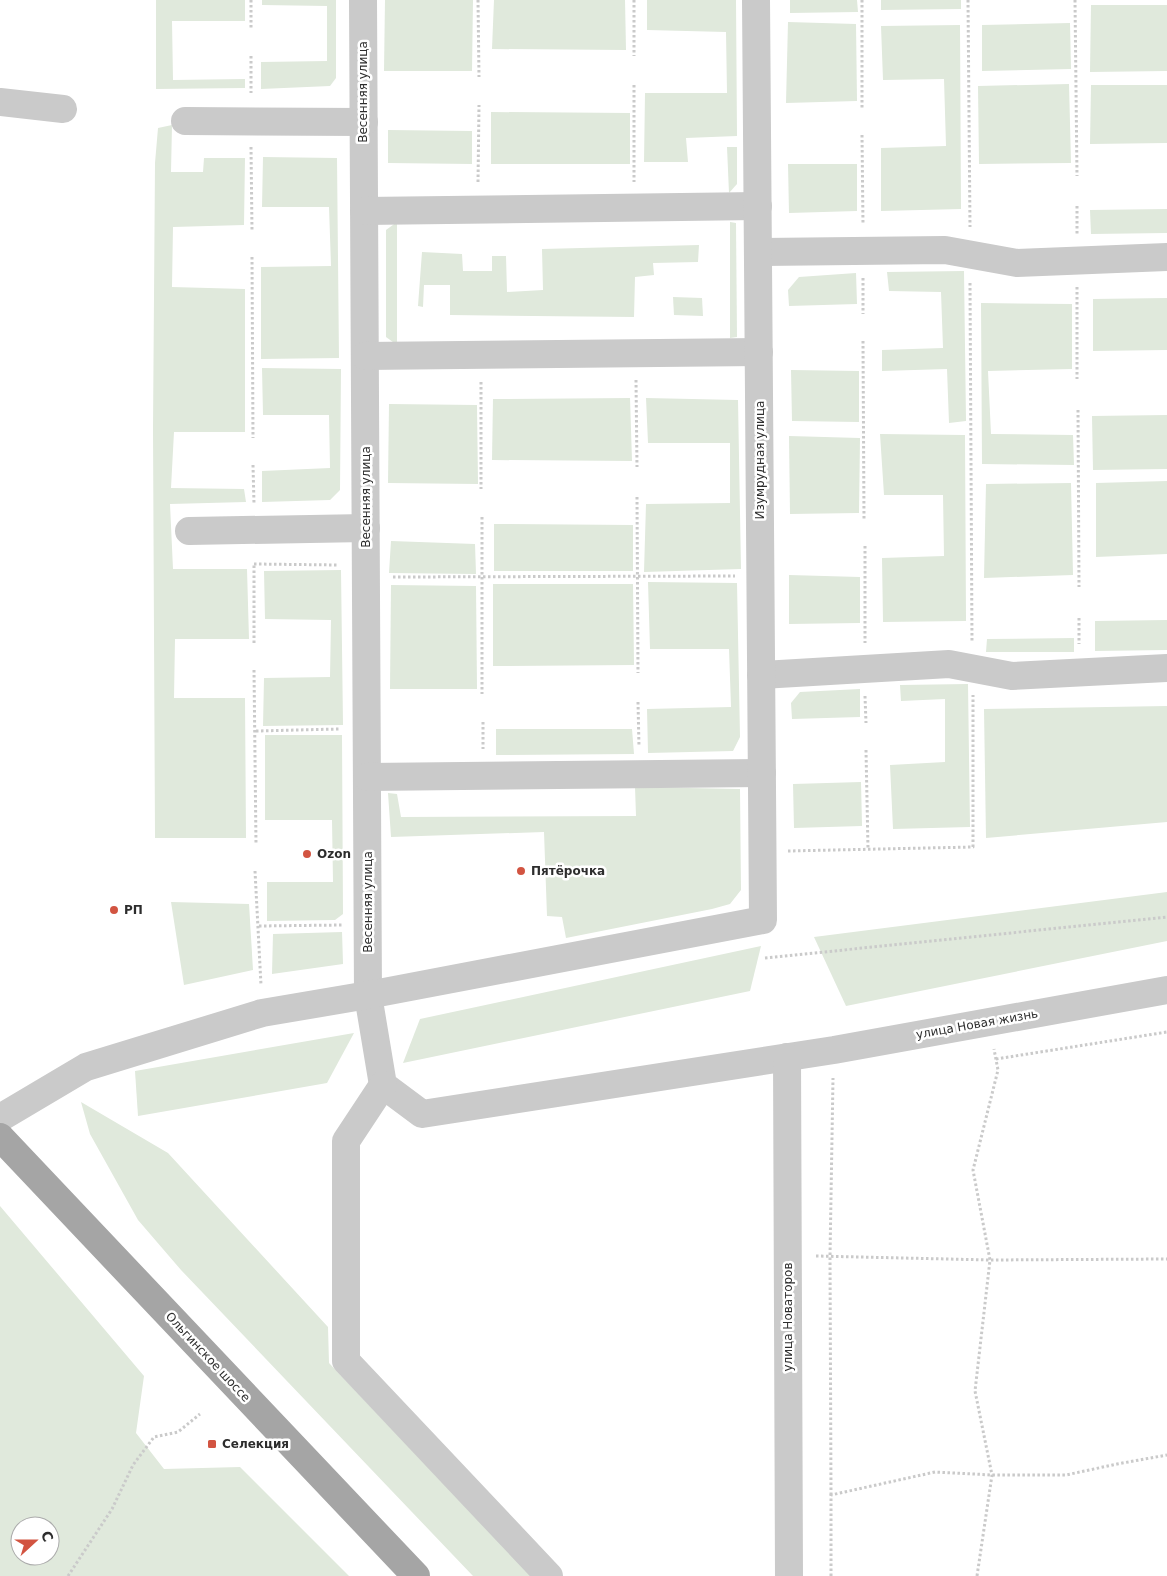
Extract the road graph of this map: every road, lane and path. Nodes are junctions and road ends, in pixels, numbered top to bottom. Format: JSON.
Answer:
{"nodes":[{"id":1,"x":250,"y":0,"type":"edge"},
{"id":2,"x":363,"y":0,"type":"edge"},
{"id":3,"x":478,"y":0,"type":"edge"},
{"id":4,"x":634,"y":0,"type":"edge"},
{"id":5,"x":756,"y":0,"type":"edge"},
{"id":6,"x":862,"y":0,"type":"edge"},
{"id":7,"x":968,"y":0,"type":"edge"},
{"id":8,"x":1075,"y":0,"type":"edge"},
{"id":9,"x":251,"y":30,"type":"dead end"},
{"id":10,"x":634,"y":56,"type":"dead end"},
{"id":11,"x":479,"y":78,"type":"dead end"},
{"id":12,"x":634,"y":85,"type":"dead end"},
{"id":13,"x":0,"y":102,"type":"edge"},
{"id":14,"x":479,"y":105,"type":"dead end"},
{"id":15,"x":862,"y":108,"type":"dead end"},
{"id":16,"x":63,"y":109,"type":"dead end"},
{"id":17,"x":185,"y":121,"type":"dead end"},
{"id":18,"x":364,"y":122,"type":"junction"},
{"id":19,"x":1077,"y":176,"type":"dead end"},
{"id":20,"x":758,"y":206,"type":"junction"},
{"id":21,"x":1077,"y":206,"type":"dead end"},
{"id":22,"x":634,"y":208,"type":"junction"},
{"id":23,"x":478,"y":210,"type":"junction"},
{"id":24,"x":364,"y":211,"type":"junction"},
{"id":25,"x":758,"y":252,"type":"junction"},
{"id":26,"x":970,"y":254,"type":"junction"},
{"id":27,"x":252,"y":256,"type":"dead end"},
{"id":28,"x":1167,"y":257,"type":"edge"},
{"id":29,"x":1077,"y":261,"type":"junction"},
{"id":30,"x":863,"y":341,"type":"dead end"},
{"id":31,"x":759,"y":352,"type":"junction"},
{"id":32,"x":636,"y":353,"type":"junction"},
{"id":33,"x":481,"y":355,"type":"junction"},
{"id":34,"x":365,"y":356,"type":"junction"},
{"id":35,"x":1077,"y":379,"type":"dead end"},
{"id":36,"x":1078,"y":410,"type":"dead end"},
{"id":37,"x":253,"y":438,"type":"dead end"},
{"id":38,"x":636,"y":467,"type":"dead end"},
{"id":39,"x":481,"y":489,"type":"dead end"},
{"id":40,"x":637,"y":497,"type":"dead end"},
{"id":41,"x":482,"y":516,"type":"dead end"},
{"id":42,"x":864,"y":519,"type":"dead end"},
{"id":43,"x":366,"y":528,"type":"junction"},
{"id":44,"x":189,"y":531,"type":"dead end"},
{"id":45,"x":865,"y":546,"type":"dead end"},
{"id":46,"x":482,"y":576,"type":"junction"},
{"id":47,"x":637,"y":576,"type":"junction"},
{"id":48,"x":735,"y":576,"type":"dead end"},
{"id":49,"x":393,"y":577,"type":"dead end"},
{"id":50,"x":1079,"y":587,"type":"dead end"},
{"id":51,"x":972,"y":668,"type":"junction"},
{"id":52,"x":1167,"y":668,"type":"edge"},
{"id":53,"x":865,"y":669,"type":"junction"},
{"id":54,"x":254,"y":670,"type":"dead end"},
{"id":55,"x":638,"y":673,"type":"dead end"},
{"id":56,"x":761,"y":675,"type":"junction"},
{"id":57,"x":482,"y":694,"type":"dead end"},
{"id":58,"x":638,"y":702,"type":"dead end"},
{"id":59,"x":483,"y":722,"type":"dead end"},
{"id":60,"x":866,"y":723,"type":"dead end"},
{"id":61,"x":347,"y":729,"type":"dead end"},
{"id":62,"x":256,"y":731,"type":"junction"},
{"id":63,"x":639,"y":748,"type":"dead end"},
{"id":64,"x":483,"y":750,"type":"dead end"},
{"id":65,"x":866,"y":750,"type":"dead end"},
{"id":66,"x":762,"y":773,"type":"junction"},
{"id":67,"x":367,"y":777,"type":"junction"},
{"id":68,"x":256,"y":844,"type":"dead end"},
{"id":69,"x":868,"y":849,"type":"junction"},
{"id":70,"x":763,"y":851,"type":"junction"},
{"id":71,"x":256,"y":871,"type":"dead end"},
{"id":72,"x":1167,"y":916,"type":"edge"},
{"id":73,"x":350,"y":925,"type":"dead end"},
{"id":74,"x":259,"y":926,"type":"junction"},
{"id":75,"x":765,"y":958,"type":"dead end"},
{"id":76,"x":1167,"y":990,"type":"edge"},
{"id":77,"x":368,"y":995,"type":"junction"},
{"id":78,"x":262,"y":1013,"type":"junction"},
{"id":79,"x":990,"y":1021,"type":"junction"},
{"id":80,"x":1167,"y":1032,"type":"edge"},
{"id":81,"x":834,"y":1050,"type":"junction"},
{"id":82,"x":787,"y":1057,"type":"junction"},
{"id":83,"x":996,"y":1060,"type":"junction"},
{"id":84,"x":383,"y":1085,"type":"junction"},
{"id":85,"x":0,"y":1118,"type":"edge"},
{"id":86,"x":0,"y":1137,"type":"edge"},
{"id":87,"x":830,"y":1256,"type":"junction"},
{"id":88,"x":788,"y":1257,"type":"junction"},
{"id":89,"x":990,"y":1260,"type":"junction"},
{"id":90,"x":1167,"y":1260,"type":"edge"},
{"id":91,"x":200,"y":1414,"type":"dead end"},
{"id":92,"x":1167,"y":1456,"type":"edge"},
{"id":93,"x":992,"y":1475,"type":"junction"},
{"id":94,"x":831,"y":1495,"type":"junction"},
{"id":95,"x":68,"y":1576,"type":"edge"},
{"id":96,"x":416,"y":1576,"type":"edge"},
{"id":97,"x":549,"y":1576,"type":"edge"},
{"id":98,"x":790,"y":1576,"type":"edge"},
{"id":99,"x":831,"y":1576,"type":"edge"},
{"id":100,"x":976,"y":1576,"type":"edge"}],
"edges":[{"from":1,"to":9,"type":"path"},
{"from":2,"to":18,"type":"street","name":"Весенняя улица"},
{"from":3,"to":11,"type":"path"},
{"from":4,"to":10,"type":"path"},
{"from":5,"to":20,"type":"street","name":"Изумрудная улица"},
{"from":6,"to":15,"type":"path"},
{"from":7,"to":26,"type":"path"},
{"from":8,"to":19,"type":"path"},
{"from":12,"to":22,"type":"path"},
{"from":13,"to":16,"type":"street"},
{"from":14,"to":23,"type":"path"},
{"from":17,"to":18,"type":"street"},
{"from":18,"to":24,"type":"street","name":"Весенняя улица"},
{"from":20,"to":22,"type":"street"},
{"from":20,"to":25,"type":"street","name":"Изумрудная улица"},
{"from":21,"to":29,"type":"path"},
{"from":22,"to":23,"type":"street"},
{"from":23,"to":24,"type":"street"},
{"from":24,"to":34,"type":"street","name":"Весенняя улица"},
{"from":25,"to":26,"type":"street"},
{"from":25,"to":31,"type":"street","name":"Изумрудная улица"},
{"from":26,"to":29,"type":"street"},
{"from":26,"to":51,"type":"path"},
{"from":27,"to":37,"type":"path"},
{"from":28,"to":29,"type":"street"},
{"from":29,"to":35,"type":"path"},
{"from":30,"to":42,"type":"path"},
{"from":31,"to":32,"type":"street"},
{"from":31,"to":56,"type":"street","name":"Изумрудная улица"},
{"from":32,"to":33,"type":"street"},
{"from":32,"to":38,"type":"path"},
{"from":33,"to":34,"type":"street"},
{"from":33,"to":39,"type":"path"},
{"from":34,"to":43,"type":"street","name":"Весенняя улица"},
{"from":36,"to":50,"type":"path"},
{"from":40,"to":47,"type":"path"},
{"from":41,"to":46,"type":"path"},
{"from":43,"to":44,"type":"street"},
{"from":43,"to":67,"type":"street","name":"Весенняя улица"},
{"from":45,"to":53,"type":"path"},
{"from":46,"to":47,"type":"path"},
{"from":46,"to":49,"type":"path"},
{"from":46,"to":57,"type":"path"},
{"from":47,"to":48,"type":"path"},
{"from":47,"to":55,"type":"path"},
{"from":51,"to":52,"type":"street"},
{"from":51,"to":53,"type":"street"},
{"from":51,"to":69,"type":"path"},
{"from":53,"to":56,"type":"street"},
{"from":53,"to":60,"type":"path"},
{"from":54,"to":62,"type":"path"},
{"from":56,"to":66,"type":"street","name":"Изумрудная улица"},
{"from":58,"to":63,"type":"path"},
{"from":59,"to":64,"type":"path"},
{"from":61,"to":62,"type":"path"},
{"from":62,"to":68,"type":"path"},
{"from":65,"to":69,"type":"path"},
{"from":66,"to":67,"type":"street"},
{"from":66,"to":70,"type":"street","name":"Изумрудная улица"},
{"from":67,"to":77,"type":"street","name":"Весенняя улица"},
{"from":69,"to":70,"type":"path"},
{"from":70,"to":77,"type":"street","name":"Изумрудная улица"},
{"from":71,"to":74,"type":"path"},
{"from":72,"to":75,"type":"path"},
{"from":73,"to":74,"type":"path"},
{"from":74,"to":78,"type":"path"},
{"from":76,"to":79,"type":"street","name":"улица Новая жизнь"},
{"from":77,"to":78,"type":"street"},
{"from":77,"to":84,"type":"street","name":"Весенняя улица"},
{"from":78,"to":85,"type":"street"},
{"from":79,"to":81,"type":"street","name":"улица Новая жизнь"},
{"from":79,"to":83,"type":"path"},
{"from":80,"to":83,"type":"path"},
{"from":81,"to":82,"type":"street","name":"улица Новая жизнь"},
{"from":81,"to":87,"type":"path"},
{"from":82,"to":84,"type":"street","name":"улица Новая жизнь"},
{"from":82,"to":88,"type":"street","name":"улица Новаторов"},
{"from":83,"to":89,"type":"path"},
{"from":84,"to":97,"type":"street"},
{"from":86,"to":96,"type":"main road","name":"Ольгинское шоссе"},
{"from":87,"to":88,"type":"path"},
{"from":87,"to":89,"type":"path"},
{"from":87,"to":94,"type":"path"},
{"from":88,"to":98,"type":"street","name":"улица Новаторов"},
{"from":89,"to":90,"type":"path"},
{"from":89,"to":93,"type":"path"},
{"from":91,"to":95,"type":"path"},
{"from":92,"to":93,"type":"path"},
{"from":93,"to":94,"type":"path"},
{"from":93,"to":100,"type":"path"},
{"from":94,"to":99,"type":"path"}]}
